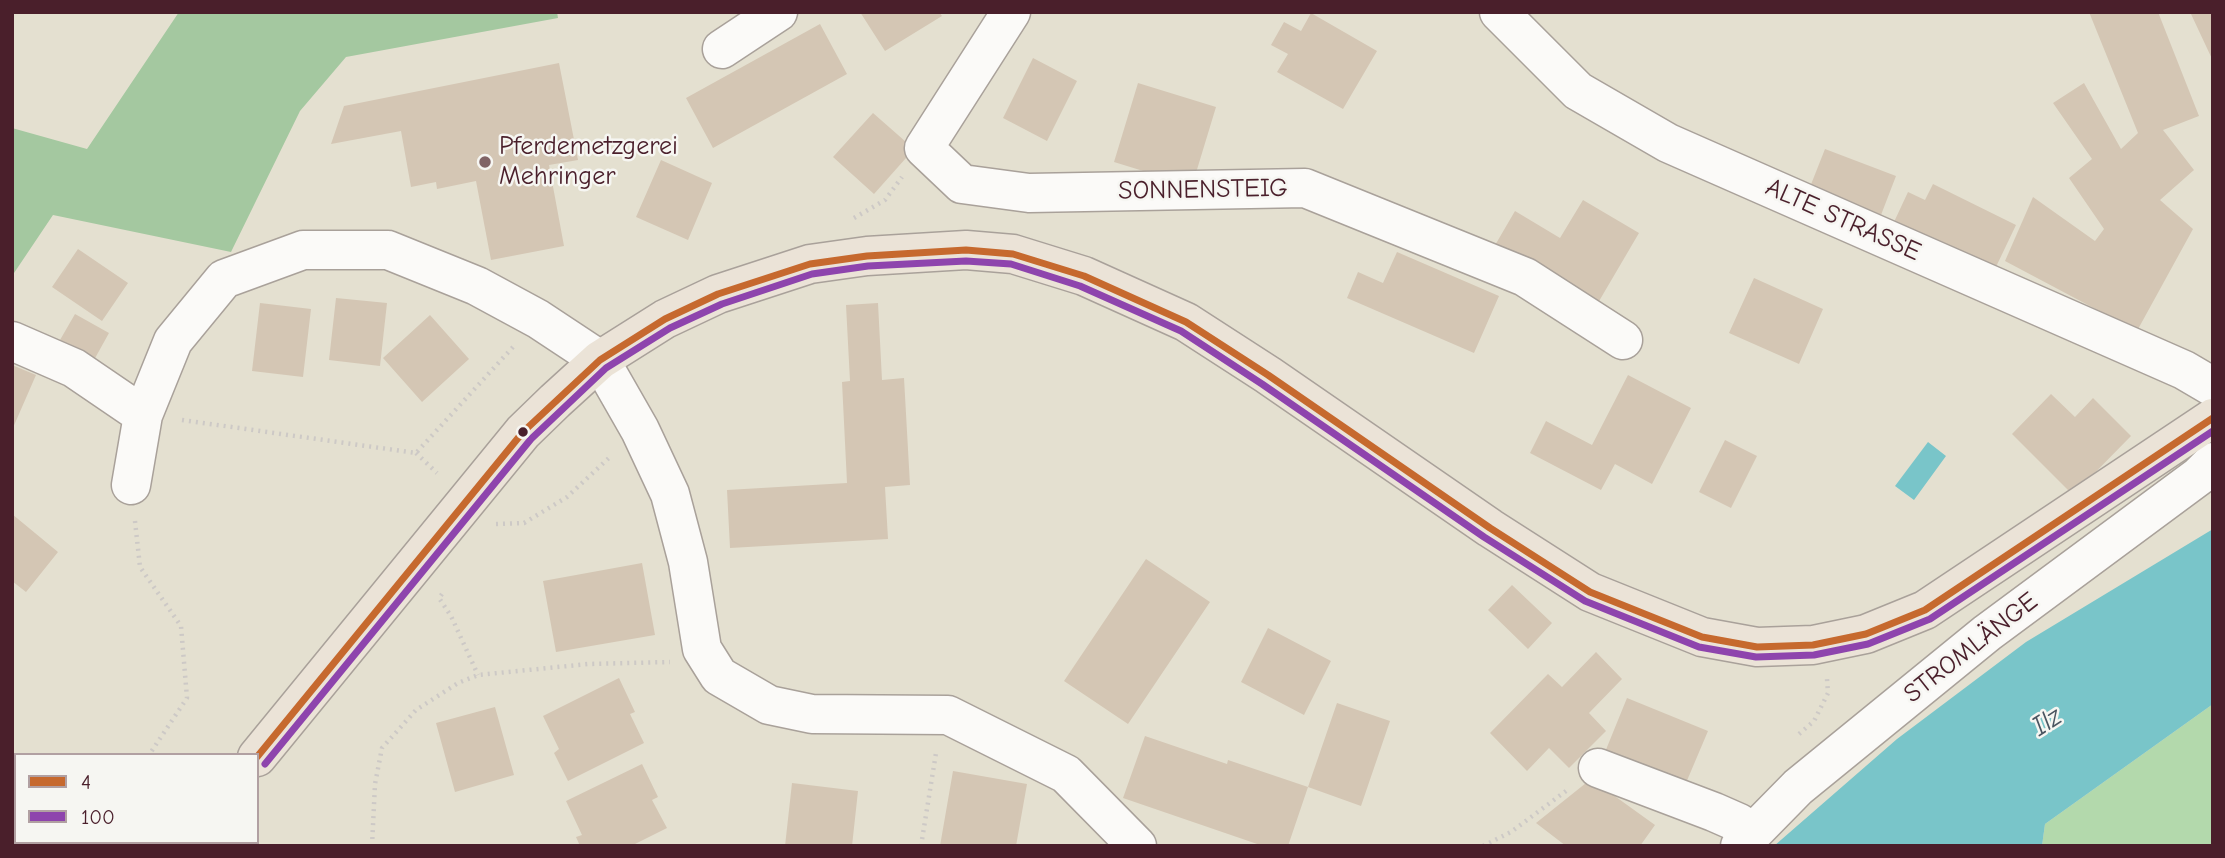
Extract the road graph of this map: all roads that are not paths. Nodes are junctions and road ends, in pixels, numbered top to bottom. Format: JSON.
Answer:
{"nodes":[{"id":1,"x":778,"y":12,"type":"edge"},
{"id":2,"x":1011,"y":12,"type":"edge"},
{"id":3,"x":1499,"y":12,"type":"edge"},
{"id":4,"x":722,"y":49,"type":"dead end"},
{"id":5,"x":1623,"y":340,"type":"dead end"},
{"id":6,"x":12,"y":341,"type":"edge"},
{"id":7,"x":600,"y":360,"type":"junction"},
{"id":8,"x":2213,"y":387,"type":"edge"},
{"id":9,"x":143,"y":415,"type":"junction"},
{"id":10,"x":2213,"y":418,"type":"edge"},
{"id":11,"x":2213,"y":462,"type":"edge"},
{"id":12,"x":131,"y":485,"type":"road end"},
{"id":13,"x":259,"y":755,"type":"edge"},
{"id":14,"x":1598,"y":768,"type":"road end"},
{"id":15,"x":1746,"y":839,"type":"edge"},
{"id":16,"x":1137,"y":846,"type":"edge"}],
"edges":[{"from":1,"to":4,"type":"street"},
{"from":2,"to":5,"type":"street","name":"SONNENSTEIG"},
{"from":3,"to":8,"type":"street","name":"ALTE STRASSE"},
{"from":6,"to":9,"type":"street"},
{"from":7,"to":9,"type":"street"},
{"from":7,"to":10,"type":"main road"},
{"from":7,"to":13,"type":"main road"},
{"from":7,"to":16,"type":"street"},
{"from":9,"to":12,"type":"street"},
{"from":11,"to":15,"type":"street","name":"STROMLÄNGE"},
{"from":14,"to":15,"type":"street"}]}
